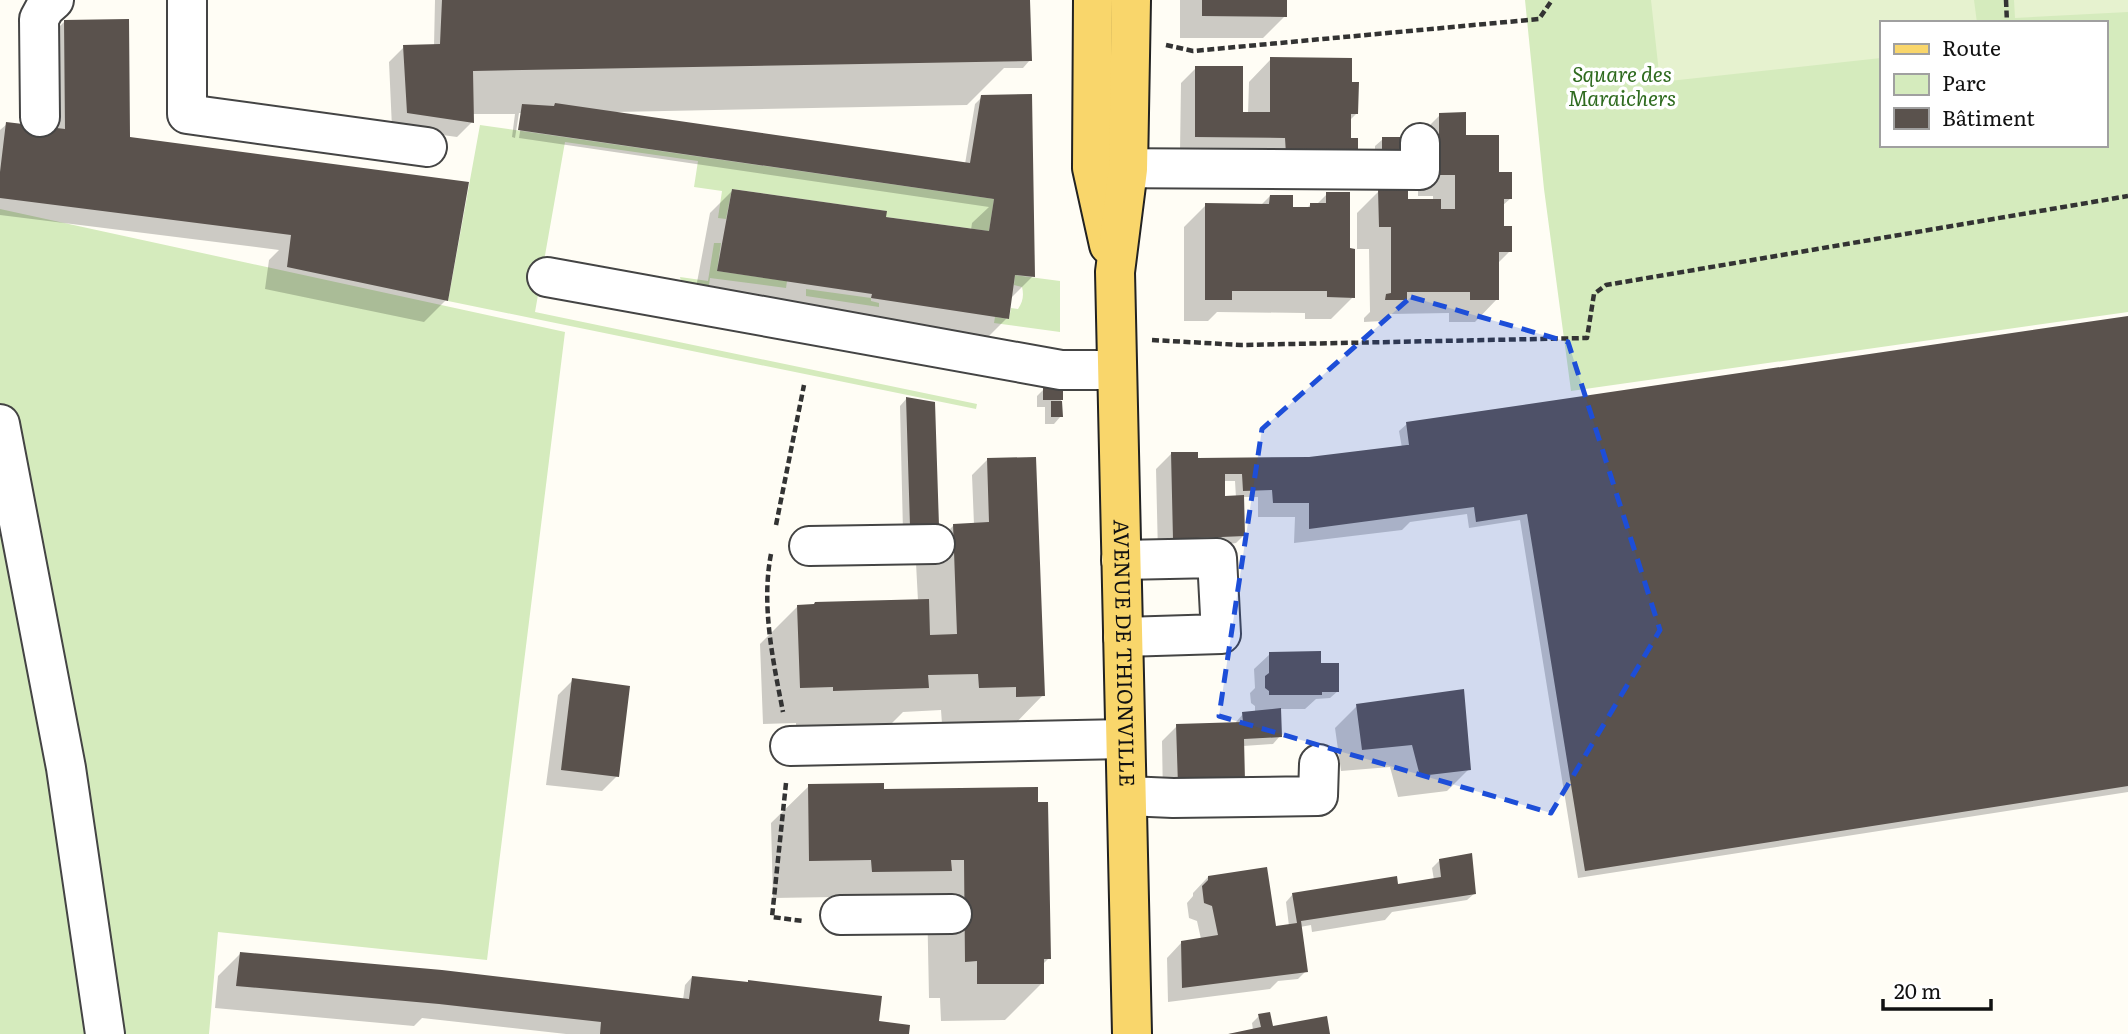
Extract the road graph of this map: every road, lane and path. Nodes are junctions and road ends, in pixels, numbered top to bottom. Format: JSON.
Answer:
{"nodes":[{"id":1,"x":54,"y":0,"type":"edge"},
{"id":2,"x":187,"y":0,"type":"edge"},
{"id":3,"x":1093,"y":0,"type":"edge"},
{"id":4,"x":1131,"y":0,"type":"edge"},
{"id":5,"x":1552,"y":0,"type":"edge"},
{"id":6,"x":2006,"y":0,"type":"edge"},
{"id":7,"x":2007,"y":21,"type":"edge"},
{"id":8,"x":1156,"y":43,"type":"dead end"},
{"id":9,"x":40,"y":117,"type":"dead end"},
{"id":10,"x":1420,"y":143,"type":"dead end"},
{"id":11,"x":427,"y":147,"type":"dead end"},
{"id":12,"x":1110,"y":168,"type":"junction"},
{"id":13,"x":2128,"y":196,"type":"edge"},
{"id":14,"x":547,"y":278,"type":"dead end"},
{"id":15,"x":1117,"y":354,"type":"junction"},
{"id":16,"x":804,"y":385,"type":"dead end"},
{"id":17,"x":0,"y":424,"type":"edge"},
{"id":18,"x":776,"y":527,"type":"dead end"},
{"id":19,"x":935,"y":544,"type":"dead end"},
{"id":20,"x":808,"y":546,"type":"dead end"},
{"id":21,"x":771,"y":552,"type":"dead end"},
{"id":22,"x":1121,"y":560,"type":"junction"},
{"id":23,"x":1123,"y":637,"type":"junction"},
{"id":24,"x":1125,"y":739,"type":"junction"},
{"id":25,"x":790,"y":746,"type":"junction"},
{"id":26,"x":1319,"y":764,"type":"dead end"},
{"id":27,"x":1127,"y":796,"type":"junction"},
{"id":28,"x":952,"y":914,"type":"dead end"},
{"id":29,"x":840,"y":915,"type":"joint"},
{"id":30,"x":105,"y":1034,"type":"edge"},
{"id":31,"x":1132,"y":1034,"type":"edge"}],
"edges":[{"from":1,"to":9,"type":"lane"},
{"from":2,"to":11,"type":"lane"},
{"from":3,"to":12,"type":"main road","name":"AVENUE DE THIONVILLE"},
{"from":4,"to":12,"type":"main road","name":"AVENUE DE THIONVILLE"},
{"from":5,"to":8,"type":"path"},
{"from":6,"to":7,"type":"path"},
{"from":10,"to":12,"type":"lane"},
{"from":12,"to":15,"type":"main road","name":"AVENUE DE THIONVILLE"},
{"from":13,"to":15,"type":"path"},
{"from":14,"to":15,"type":"lane"},
{"from":15,"to":22,"type":"main road","name":"AVENUE DE THIONVILLE"},
{"from":16,"to":18,"type":"path"},
{"from":17,"to":30,"type":"lane"},
{"from":19,"to":20,"type":"lane"},
{"from":21,"to":25,"type":"path"},
{"from":22,"to":23,"type":"main road","name":"AVENUE DE THIONVILLE"},
{"from":22,"to":23,"type":"lane"},
{"from":23,"to":24,"type":"main road","name":"AVENUE DE THIONVILLE"},
{"from":24,"to":25,"type":"lane"},
{"from":24,"to":27,"type":"main road","name":"AVENUE DE THIONVILLE"},
{"from":25,"to":29,"type":"path"},
{"from":26,"to":27,"type":"lane"},
{"from":27,"to":31,"type":"main road","name":"AVENUE DE THIONVILLE"},
{"from":28,"to":29,"type":"lane"}]}
